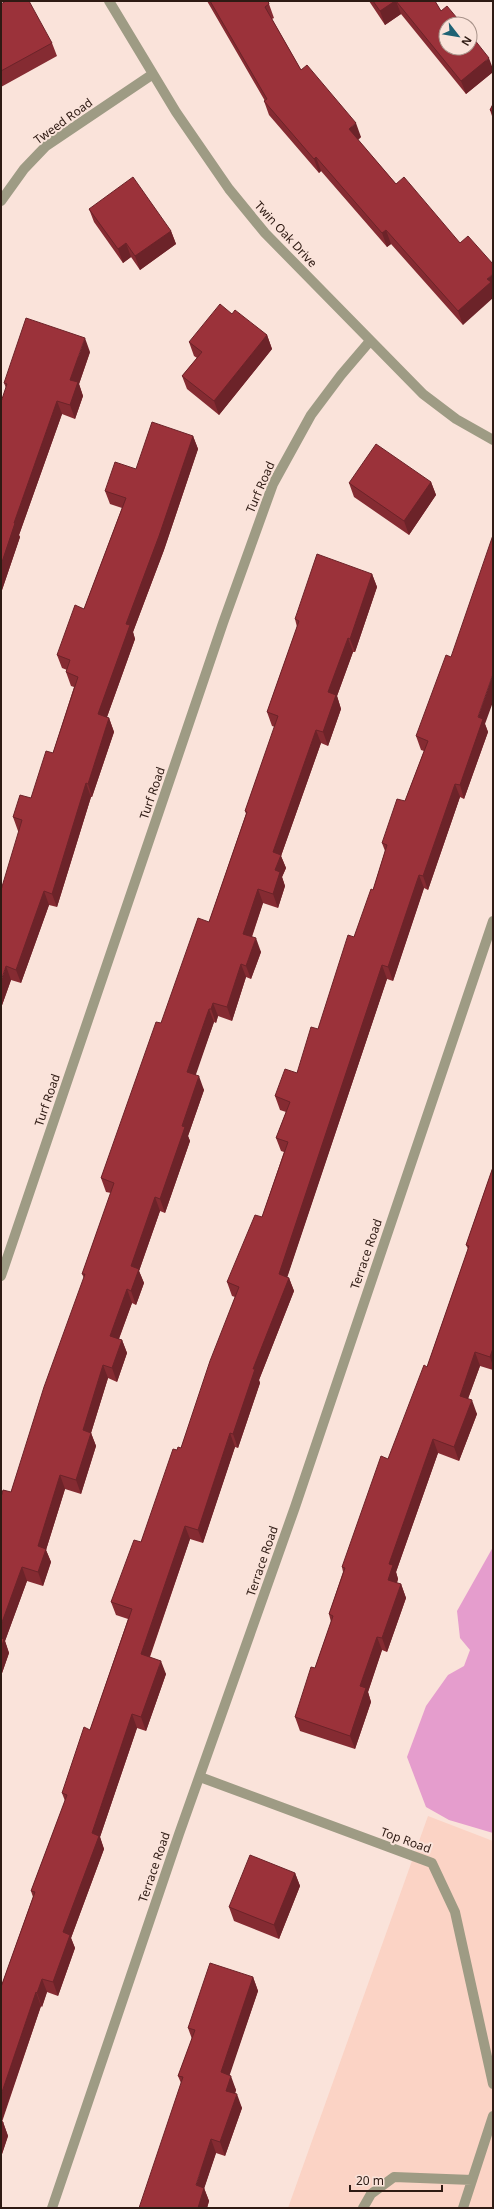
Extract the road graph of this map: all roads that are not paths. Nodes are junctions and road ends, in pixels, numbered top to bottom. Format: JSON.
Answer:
{"nodes":[{"id":1,"x":109,"y":1,"type":"edge"},
{"id":2,"x":153,"y":74,"type":"junction"},
{"id":3,"x":1,"y":201,"type":"edge"},
{"id":4,"x":370,"y":341,"type":"junction"},
{"id":5,"x":493,"y":440,"type":"edge"},
{"id":6,"x":493,"y":921,"type":"edge"},
{"id":7,"x":1,"y":1276,"type":"edge"},
{"id":8,"x":200,"y":1776,"type":"junction"},
{"id":9,"x":493,"y":2084,"type":"edge"},
{"id":10,"x":493,"y":2116,"type":"edge"},
{"id":11,"x":472,"y":2180,"type":"junction"},
{"id":12,"x":52,"y":2208,"type":"edge"},
{"id":13,"x":363,"y":2208,"type":"edge"},
{"id":14,"x":463,"y":2208,"type":"edge"}],
"edges":[{"from":1,"to":2,"type":"street","name":"Twin Oak Drive"},
{"from":2,"to":3,"type":"street","name":"Tweed Road"},
{"from":2,"to":4,"type":"street","name":"Twin Oak Drive"},
{"from":4,"to":5,"type":"street","name":"Twin Oak Drive"},
{"from":4,"to":7,"type":"street","name":"Turf Road"},
{"from":6,"to":8,"type":"street","name":"Terrace Road"},
{"from":8,"to":9,"type":"street","name":"Top Road"},
{"from":8,"to":12,"type":"street","name":"Terrace Road"},
{"from":10,"to":11,"type":"street"},
{"from":11,"to":13,"type":"street"},
{"from":11,"to":14,"type":"street"}]}
